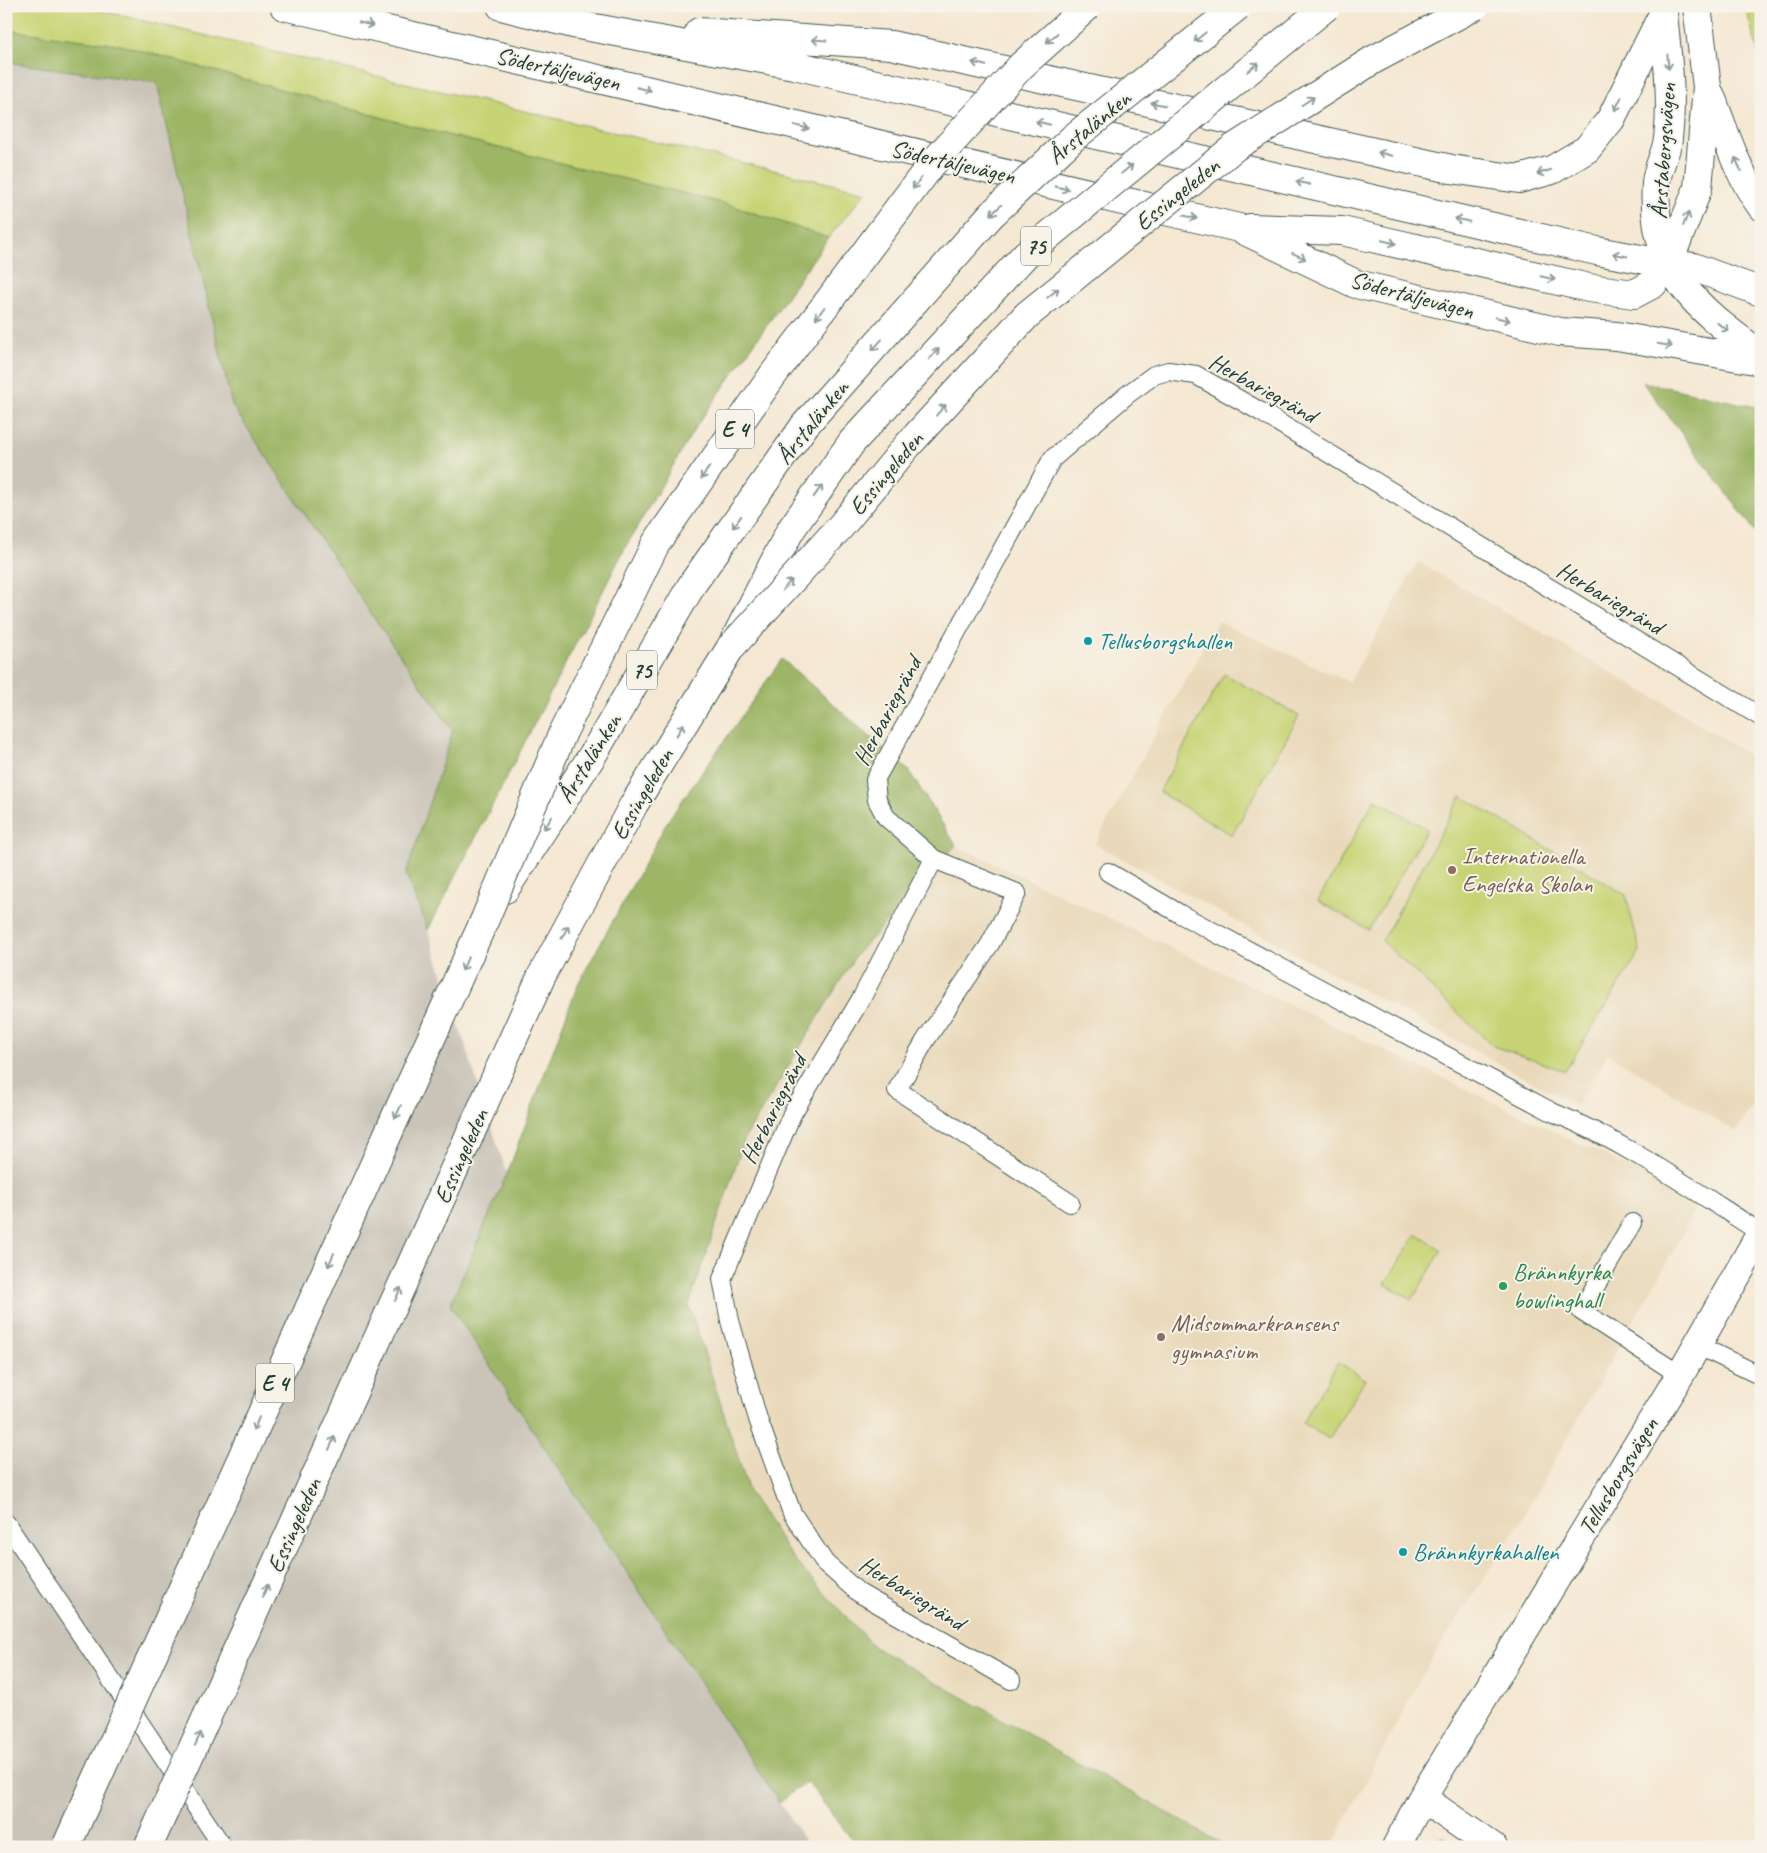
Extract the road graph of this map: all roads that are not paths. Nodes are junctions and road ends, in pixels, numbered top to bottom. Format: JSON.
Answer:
{"nodes":[{"id":1,"x":284,"y":6,"type":"edge"},
{"id":2,"x":501,"y":6,"type":"edge"},
{"id":3,"x":1088,"y":6,"type":"edge"},
{"id":4,"x":1238,"y":6,"type":"edge"},
{"id":5,"x":1327,"y":6,"type":"edge"},
{"id":6,"x":1475,"y":6,"type":"edge"},
{"id":7,"x":1697,"y":6,"type":"edge"},
{"id":8,"x":1663,"y":10,"type":"edge"},
{"id":9,"x":573,"y":24,"type":"junction"},
{"id":10,"x":1707,"y":87,"type":"junction"},
{"id":11,"x":1761,"y":206,"type":"edge"},
{"id":12,"x":1239,"y":228,"type":"junction"},
{"id":13,"x":1668,"y":264,"type":"junction"},
{"id":14,"x":1761,"y":292,"type":"edge"},
{"id":15,"x":1761,"y":356,"type":"edge"},
{"id":16,"x":1761,"y":361,"type":"edge"},
{"id":17,"x":731,"y":647,"type":"junction"},
{"id":18,"x":1761,"y":717,"type":"edge"},
{"id":19,"x":934,"y":859,"type":"junction"},
{"id":20,"x":1108,"y":872,"type":"dead end"},
{"id":21,"x":485,"y":919,"type":"junction"},
{"id":22,"x":1070,"y":1203,"type":"dead end"},
{"id":23,"x":1632,"y":1223,"type":"dead end"},
{"id":24,"x":1761,"y":1233,"type":"edge"},
{"id":25,"x":1697,"y":1345,"type":"junction"},
{"id":26,"x":1680,"y":1375,"type":"junction"},
{"id":27,"x":1761,"y":1376,"type":"edge"},
{"id":28,"x":6,"y":1523,"type":"edge"},
{"id":29,"x":1011,"y":1680,"type":"dead end"},
{"id":30,"x":1422,"y":1798,"type":"junction"},
{"id":31,"x":66,"y":1847,"type":"edge"},
{"id":32,"x":148,"y":1847,"type":"edge"},
{"id":33,"x":223,"y":1847,"type":"edge"},
{"id":34,"x":1396,"y":1847,"type":"edge"},
{"id":35,"x":1493,"y":1847,"type":"edge"}],
"edges":[{"from":1,"to":12,"type":"main road","name":"Södertäljevägen","one_way":true},
{"from":2,"to":9,"type":"main road","name":"Södertäljevägen"},
{"from":3,"to":21,"type":"main road","number":"E 4","one_way":true,"bridge":true},
{"from":4,"to":21,"type":"main road","name":"Årstalänken","number":"75","one_way":true,"bridge":true},
{"from":17,"to":5,"type":"main road","name":"Årstalänken","number":"75","one_way":true,"bridge":true},
{"from":17,"to":6,"type":"main road","name":"Essingeleden","one_way":true,"bridge":true},
{"from":7,"to":10,"type":"main road","name":"Årstabergsvägen"},
{"from":8,"to":9,"type":"main road","one_way":true},
{"from":8,"to":13,"type":"main road","name":"Årstabergsvägen","one_way":true},
{"from":13,"to":9,"type":"main road","name":"Södertäljevägen","one_way":true},
{"from":11,"to":10,"type":"main road","one_way":true},
{"from":13,"to":10,"type":"main road","name":"Årstabergsvägen","one_way":true},
{"from":12,"to":13,"type":"main road","one_way":true},
{"from":12,"to":16,"type":"main road","name":"Södertäljevägen","one_way":true},
{"from":13,"to":14,"type":"main road","name":"Södertäljevägen"},
{"from":13,"to":15,"type":"main road","name":"Årstabergsvägen","one_way":true},
{"from":32,"to":17,"type":"main road","name":"Essingeleden","one_way":true,"bridge":true},
{"from":18,"to":19,"type":"lane","name":"Herbariegränd"},
{"from":19,"to":22,"type":"lane"},
{"from":19,"to":29,"type":"lane","name":"Herbariegränd"},
{"from":20,"to":24,"type":"lane"},
{"from":21,"to":31,"type":"main road","number":"E 4","one_way":true,"bridge":true},
{"from":23,"to":26,"type":"lane"},
{"from":24,"to":25,"type":"main road","name":"Tellusborgsvägen"},
{"from":25,"to":26,"type":"main road","name":"Tellusborgsvägen"},
{"from":25,"to":27,"type":"lane"},
{"from":26,"to":30,"type":"main road","name":"Tellusborgsvägen"},
{"from":28,"to":33,"type":"lane"},
{"from":30,"to":34,"type":"main road","name":"Tellusborgsvägen"},
{"from":30,"to":35,"type":"main road"}]}
